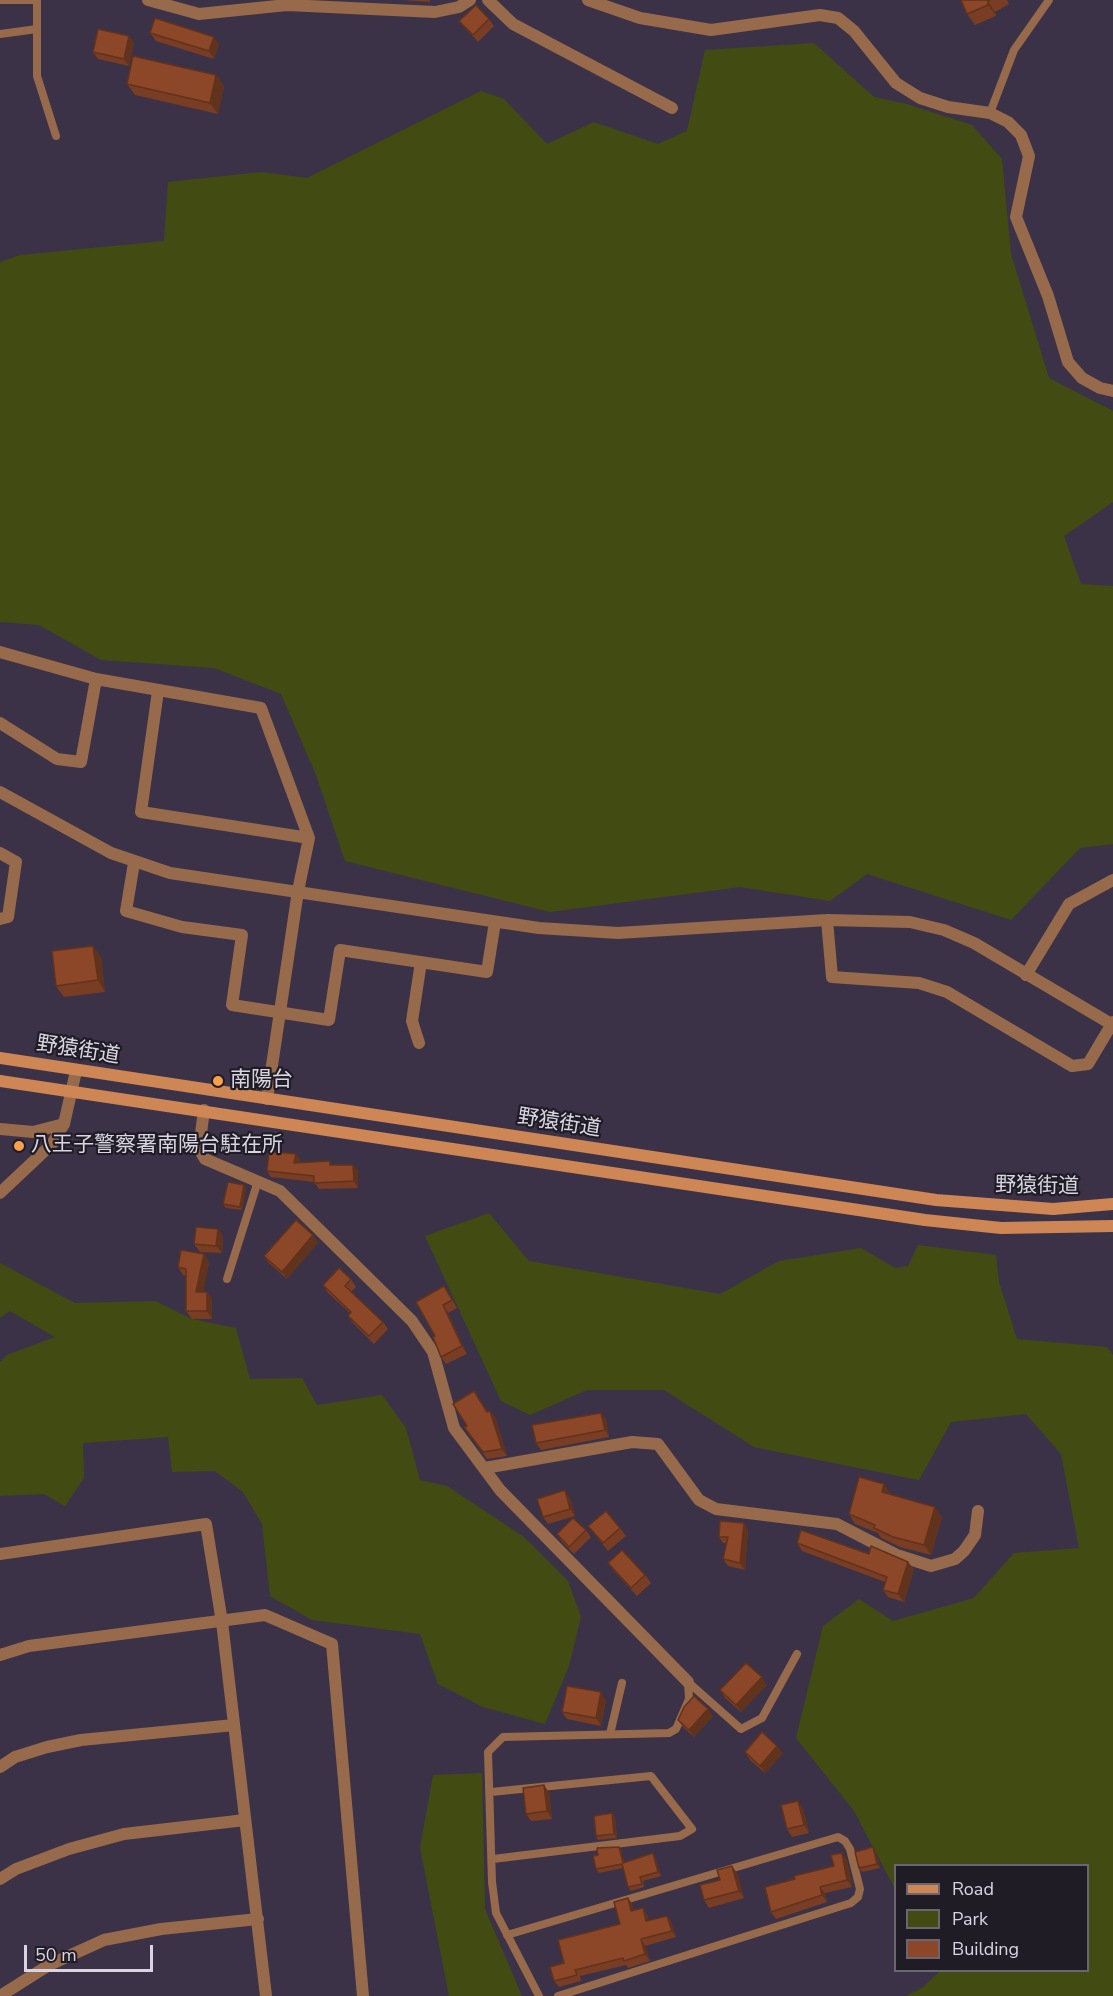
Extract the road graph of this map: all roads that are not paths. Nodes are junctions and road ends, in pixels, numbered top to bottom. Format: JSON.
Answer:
{"nodes":[{"id":1,"x":0,"y":0,"type":"edge"},
{"id":2,"x":148,"y":0,"type":"edge"},
{"id":3,"x":470,"y":0,"type":"edge"},
{"id":4,"x":488,"y":0,"type":"edge"},
{"id":5,"x":588,"y":0,"type":"edge"},
{"id":6,"x":1049,"y":0,"type":"edge"},
{"id":7,"x":606,"y":3,"type":"edge"},
{"id":8,"x":37,"y":29,"type":"junction"},
{"id":9,"x":0,"y":34,"type":"edge"},
{"id":10,"x":672,"y":108,"type":"dead end"},
{"id":11,"x":990,"y":113,"type":"junction"},
{"id":12,"x":56,"y":136,"type":"dead end"},
{"id":13,"x":1113,"y":391,"type":"edge"},
{"id":14,"x":0,"y":651,"type":"edge"},
{"id":15,"x":96,"y":679,"type":"junction"},
{"id":16,"x":158,"y":692,"type":"junction"},
{"id":17,"x":0,"y":723,"type":"edge"},
{"id":18,"x":0,"y":792,"type":"edge"},
{"id":19,"x":309,"y":838,"type":"junction"},
{"id":20,"x":0,"y":853,"type":"edge"},
{"id":21,"x":134,"y":863,"type":"junction"},
{"id":22,"x":1113,"y":880,"type":"edge"},
{"id":23,"x":298,"y":891,"type":"junction"},
{"id":24,"x":0,"y":919,"type":"edge"},
{"id":25,"x":827,"y":920,"type":"junction"},
{"id":26,"x":495,"y":922,"type":"junction"},
{"id":27,"x":420,"y":962,"type":"junction"},
{"id":28,"x":1026,"y":975,"type":"junction"},
{"id":29,"x":280,"y":1013,"type":"junction"},
{"id":30,"x":1112,"y":1024,"type":"edge"},
{"id":31,"x":419,"y":1043,"type":"dead end"},
{"id":32,"x":0,"y":1058,"type":"edge"},
{"id":33,"x":76,"y":1071,"type":"junction"},
{"id":34,"x":0,"y":1081,"type":"edge"},
{"id":35,"x":73,"y":1093,"type":"junction"},
{"id":36,"x":267,"y":1099,"type":"junction"},
{"id":37,"x":204,"y":1110,"type":"junction"},
{"id":38,"x":64,"y":1124,"type":"junction"},
{"id":39,"x":0,"y":1129,"type":"edge"},
{"id":40,"x":258,"y":1181,"type":"junction"},
{"id":41,"x":0,"y":1193,"type":"edge"},
{"id":42,"x":1113,"y":1204,"type":"edge"},
{"id":43,"x":1113,"y":1226,"type":"edge"},
{"id":44,"x":227,"y":1279,"type":"dead end"},
{"id":45,"x":485,"y":1468,"type":"junction"},
{"id":46,"x":978,"y":1511,"type":"dead end"},
{"id":47,"x":0,"y":1554,"type":"edge"},
{"id":48,"x":222,"y":1622,"type":"junction"},
{"id":49,"x":797,"y":1654,"type":"dead end"},
{"id":50,"x":0,"y":1655,"type":"edge"},
{"id":51,"x":688,"y":1682,"type":"junction"},
{"id":52,"x":622,"y":1683,"type":"dead end"},
{"id":53,"x":234,"y":1725,"type":"junction"},
{"id":54,"x":610,"y":1734,"type":"junction"},
{"id":55,"x":0,"y":1767,"type":"edge"},
{"id":56,"x":491,"y":1792,"type":"junction"},
{"id":57,"x":245,"y":1820,"type":"junction"},
{"id":58,"x":493,"y":1859,"type":"junction"},
{"id":59,"x":0,"y":1879,"type":"edge"},
{"id":60,"x":258,"y":1920,"type":"junction"},
{"id":61,"x":507,"y":1935,"type":"junction"},
{"id":62,"x":0,"y":1996,"type":"edge"},
{"id":63,"x":266,"y":1996,"type":"edge"},
{"id":64,"x":363,"y":1996,"type":"edge"},
{"id":65,"x":539,"y":1996,"type":"edge"},
{"id":66,"x":558,"y":1996,"type":"edge"}],
"edges":[{"from":1,"to":8,"type":"lane"},
{"from":2,"to":3,"type":"street"},
{"from":4,"to":10,"type":"street"},
{"from":5,"to":7,"type":"street"},
{"from":6,"to":11,"type":"lane"},
{"from":7,"to":11,"type":"street"},
{"from":8,"to":9,"type":"lane"},
{"from":8,"to":12,"type":"lane"},
{"from":11,"to":13,"type":"street"},
{"from":14,"to":15,"type":"street"},
{"from":15,"to":16,"type":"street"},
{"from":15,"to":17,"type":"street"},
{"from":16,"to":19,"type":"street"},
{"from":16,"to":19,"type":"street"},
{"from":18,"to":21,"type":"street"},
{"from":19,"to":23,"type":"street"},
{"from":20,"to":24,"type":"street"},
{"from":21,"to":23,"type":"street"},
{"from":21,"to":29,"type":"street"},
{"from":22,"to":28,"type":"street"},
{"from":23,"to":26,"type":"street"},
{"from":23,"to":29,"type":"street"},
{"from":25,"to":26,"type":"street"},
{"from":25,"to":28,"type":"street"},
{"from":25,"to":30,"type":"street"},
{"from":26,"to":27,"type":"street"},
{"from":27,"to":29,"type":"street"},
{"from":27,"to":31,"type":"street"},
{"from":28,"to":30,"type":"street"},
{"from":29,"to":36,"type":"street"},
{"from":32,"to":33,"type":"main road","name":"野猿街道"},
{"from":33,"to":35,"type":"street"},
{"from":33,"to":36,"type":"main road","name":"野猿街道"},
{"from":34,"to":35,"type":"main road","name":"野猿街道"},
{"from":35,"to":37,"type":"main road","name":"野猿街道"},
{"from":35,"to":38,"type":"street"},
{"from":36,"to":42,"type":"main road","name":"野猿街道"},
{"from":37,"to":40,"type":"street"},
{"from":37,"to":43,"type":"main road","name":"野猿街道"},
{"from":38,"to":39,"type":"street"},
{"from":38,"to":41,"type":"street"},
{"from":40,"to":44,"type":"lane"},
{"from":40,"to":45,"type":"street"},
{"from":45,"to":46,"type":"street"},
{"from":45,"to":51,"type":"street"},
{"from":47,"to":48,"type":"street"},
{"from":48,"to":50,"type":"street"},
{"from":48,"to":53,"type":"street"},
{"from":48,"to":64,"type":"street"},
{"from":49,"to":51,"type":"lane"},
{"from":51,"to":54,"type":"lane"},
{"from":52,"to":54,"type":"lane"},
{"from":53,"to":55,"type":"street"},
{"from":53,"to":57,"type":"street"},
{"from":54,"to":56,"type":"lane"},
{"from":56,"to":58,"type":"lane"},
{"from":56,"to":58,"type":"lane"},
{"from":57,"to":59,"type":"street"},
{"from":57,"to":60,"type":"street"},
{"from":58,"to":61,"type":"lane"},
{"from":60,"to":62,"type":"street"},
{"from":60,"to":63,"type":"street"},
{"from":61,"to":65,"type":"lane"},
{"from":61,"to":66,"type":"lane"}]}
